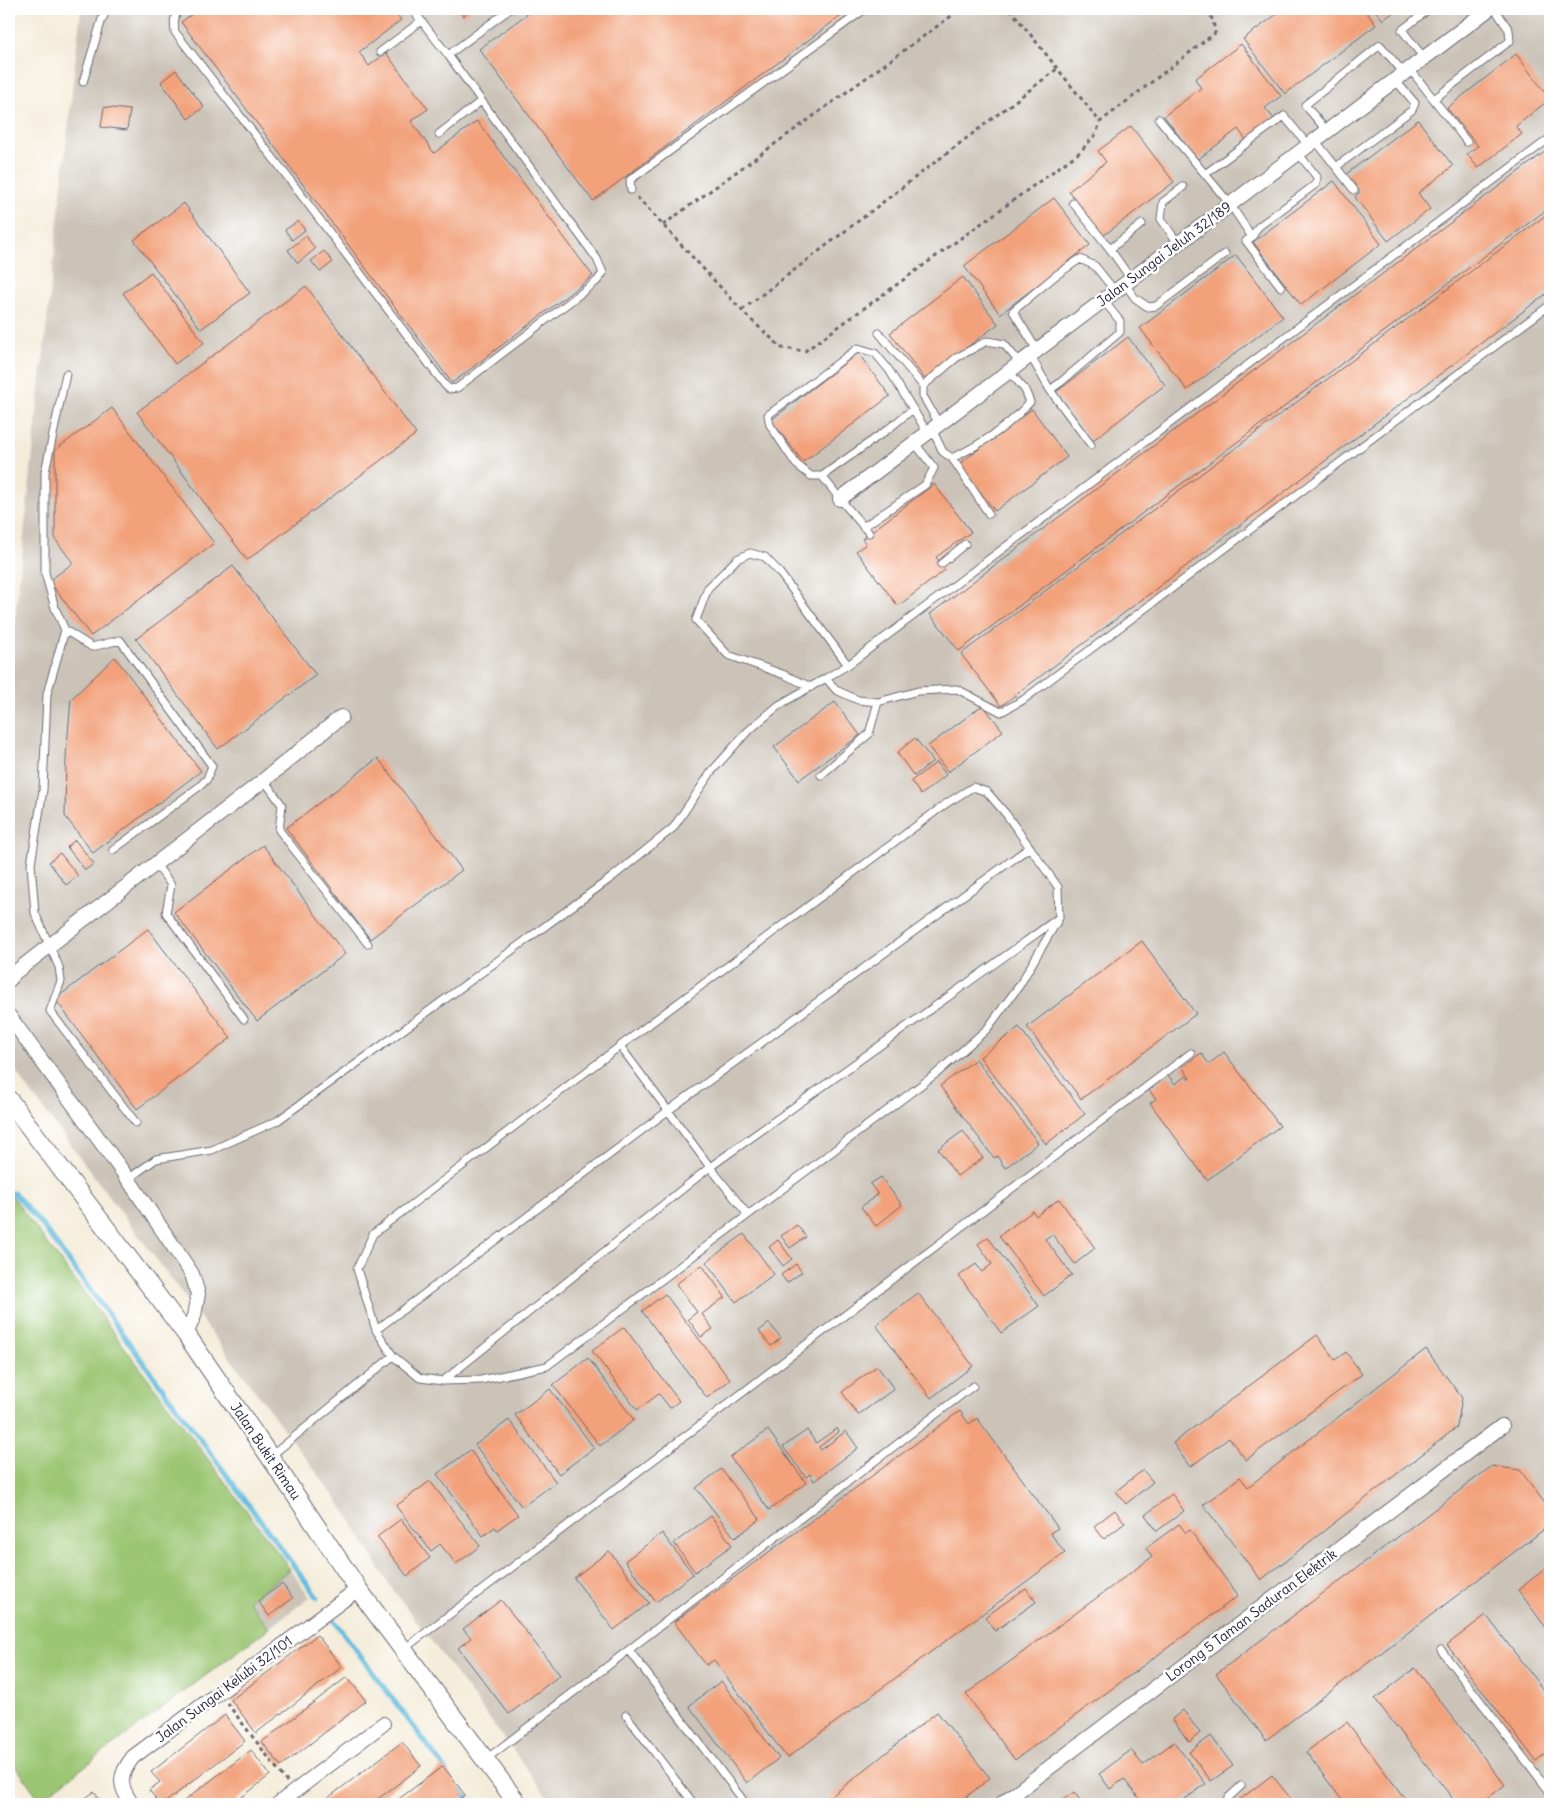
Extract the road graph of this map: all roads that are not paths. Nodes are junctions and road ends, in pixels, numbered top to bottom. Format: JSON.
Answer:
{"nodes":[{"id":1,"x":108,"y":9,"type":"edge"},
{"id":2,"x":180,"y":9,"type":"edge"},
{"id":3,"x":412,"y":9,"type":"edge"},
{"id":4,"x":510,"y":9,"type":"edge"},
{"id":5,"x":865,"y":9,"type":"edge"},
{"id":6,"x":1430,"y":9,"type":"edge"},
{"id":7,"x":1490,"y":9,"type":"edge"},
{"id":8,"x":1495,"y":9,"type":"edge"},
{"id":9,"x":421,"y":21,"type":"junction"},
{"id":10,"x":380,"y":52,"type":"dead end"},
{"id":11,"x":448,"y":55,"type":"junction"},
{"id":12,"x":1424,"y":58,"type":"junction"},
{"id":13,"x":1403,"y":74,"type":"junction"},
{"id":14,"x":83,"y":82,"type":"dead end"},
{"id":15,"x":1434,"y":99,"type":"junction"},
{"id":16,"x":481,"y":101,"type":"junction"},
{"id":17,"x":1159,"y":119,"type":"dead end"},
{"id":18,"x":1327,"y":131,"type":"junction"},
{"id":19,"x":438,"y":134,"type":"dead end"},
{"id":20,"x":1550,"y":138,"type":"edge"},
{"id":21,"x":1467,"y":142,"type":"dead end"},
{"id":22,"x":1307,"y":146,"type":"junction"},
{"id":23,"x":1336,"y":167,"type":"junction"},
{"id":24,"x":1205,"y":174,"type":"junction"},
{"id":25,"x":1183,"y":186,"type":"dead end"},
{"id":26,"x":630,"y":190,"type":"road end"},
{"id":27,"x":1354,"y":190,"type":"dead end"},
{"id":28,"x":1073,"y":203,"type":"dead end"},
{"id":29,"x":1230,"y":204,"type":"junction"},
{"id":30,"x":1142,"y":224,"type":"dead end"},
{"id":31,"x":1252,"y":237,"type":"junction"},
{"id":32,"x":1178,"y":244,"type":"junction"},
{"id":33,"x":1110,"y":249,"type":"junction"},
{"id":34,"x":1225,"y":254,"type":"dead end"},
{"id":35,"x":1124,"y":284,"type":"junction"},
{"id":36,"x":1281,"y":287,"type":"dead end"},
{"id":37,"x":1103,"y":300,"type":"junction"},
{"id":38,"x":1550,"y":305,"type":"edge"},
{"id":39,"x":879,"y":333,"type":"dead end"},
{"id":40,"x":1024,"y":360,"type":"junction"},
{"id":41,"x":66,"y":374,"type":"dead end"},
{"id":42,"x":923,"y":386,"type":"junction"},
{"id":43,"x":1050,"y":390,"type":"junction"},
{"id":44,"x":912,"y":409,"type":"junction"},
{"id":45,"x":933,"y":428,"type":"junction"},
{"id":46,"x":914,"y":442,"type":"junction"},
{"id":47,"x":1091,"y":445,"type":"dead end"},
{"id":48,"x":952,"y":458,"type":"junction"},
{"id":49,"x":822,"y":476,"type":"junction"},
{"id":50,"x":840,"y":499,"type":"junction"},
{"id":51,"x":989,"y":514,"type":"dead end"},
{"id":52,"x":863,"y":527,"type":"junction"},
{"id":53,"x":869,"y":533,"type":"dead end"},
{"id":54,"x":966,"y":544,"type":"dead end"},
{"id":55,"x":941,"y":564,"type":"dead end"},
{"id":56,"x":65,"y":630,"type":"junction"},
{"id":57,"x":848,"y":665,"type":"junction"},
{"id":58,"x":826,"y":678,"type":"junction"},
{"id":59,"x":811,"y":687,"type":"junction"},
{"id":60,"x":878,"y":702,"type":"junction"},
{"id":61,"x":341,"y":717,"type":"dead end"},
{"id":62,"x":821,"y":775,"type":"dead end"},
{"id":63,"x":264,"y":780,"type":"junction"},
{"id":64,"x":1030,"y":847,"type":"junction"},
{"id":65,"x":113,"y":850,"type":"dead end"},
{"id":66,"x":156,"y":864,"type":"junction"},
{"id":67,"x":1059,"y":918,"type":"junction"},
{"id":68,"x":368,"y":944,"type":"dead end"},
{"id":69,"x":49,"y":946,"type":"junction"},
{"id":70,"x":9,"y":980,"type":"edge"},
{"id":71,"x":9,"y":1016,"type":"edge"},
{"id":72,"x":244,"y":1019,"type":"dead end"},
{"id":73,"x":620,"y":1046,"type":"junction"},
{"id":74,"x":1191,"y":1053,"type":"dead end"},
{"id":75,"x":9,"y":1100,"type":"edge"},
{"id":76,"x":669,"y":1110,"type":"junction"},
{"id":77,"x":136,"y":1123,"type":"dead end"},
{"id":78,"x":710,"y":1167,"type":"junction"},
{"id":79,"x":128,"y":1179,"type":"junction"},
{"id":80,"x":748,"y":1215,"type":"junction"},
{"id":81,"x":376,"y":1330,"type":"junction"},
{"id":82,"x":186,"y":1334,"type":"junction"},
{"id":83,"x":393,"y":1356,"type":"junction"},
{"id":84,"x":443,"y":1381,"type":"junction"},
{"id":85,"x":973,"y":1386,"type":"dead end"},
{"id":86,"x":1502,"y":1426,"type":"dead end"},
{"id":87,"x":270,"y":1457,"type":"junction"},
{"id":88,"x":358,"y":1589,"type":"junction"},
{"id":89,"x":403,"y":1650,"type":"junction"},
{"id":90,"x":629,"y":1650,"type":"junction"},
{"id":91,"x":1441,"y":1650,"type":"dead end"},
{"id":92,"x":626,"y":1715,"type":"dead end"},
{"id":93,"x":383,"y":1724,"type":"dead end"},
{"id":94,"x":485,"y":1760,"type":"junction"},
{"id":95,"x":1241,"y":1786,"type":"dead end"},
{"id":96,"x":1550,"y":1792,"type":"edge"},
{"id":97,"x":132,"y":1804,"type":"edge"},
{"id":98,"x":278,"y":1804,"type":"edge"},
{"id":99,"x":518,"y":1804,"type":"edge"},
{"id":100,"x":694,"y":1804,"type":"edge"},
{"id":101,"x":746,"y":1804,"type":"edge"},
{"id":102,"x":1001,"y":1804,"type":"edge"},
{"id":103,"x":1227,"y":1804,"type":"edge"}],
"edges":[{"from":1,"to":14,"type":"lane"},
{"from":2,"to":16,"type":"lane"},
{"from":3,"to":9,"type":"lane"},
{"from":4,"to":11,"type":"lane"},
{"from":5,"to":26,"type":"lane"},
{"from":6,"to":12,"type":"lane"},
{"from":7,"to":12,"type":"street","name":"Jalan Sungai Jeluh 32/189"},
{"from":8,"to":15,"type":"lane"},
{"from":9,"to":10,"type":"lane"},
{"from":9,"to":11,"type":"lane"},
{"from":11,"to":16,"type":"lane"},
{"from":12,"to":13,"type":"street","name":"Jalan Sungai Jeluh 32/189"},
{"from":13,"to":15,"type":"lane"},
{"from":13,"to":18,"type":"street","name":"Jalan Sungai Jeluh 32/189"},
{"from":13,"to":18,"type":"lane"},
{"from":13,"to":23,"type":"lane"},
{"from":15,"to":21,"type":"lane"},
{"from":16,"to":19,"type":"lane"},
{"from":17,"to":24,"type":"lane"},
{"from":18,"to":22,"type":"street","name":"Jalan Sungai Jeluh 32/189"},
{"from":20,"to":57,"type":"lane"},
{"from":22,"to":23,"type":"lane"},
{"from":22,"to":24,"type":"lane"},
{"from":22,"to":29,"type":"street","name":"Jalan Sungai Jeluh 32/189"},
{"from":22,"to":31,"type":"lane"},
{"from":23,"to":27,"type":"lane"},
{"from":24,"to":29,"type":"lane"},
{"from":25,"to":32,"type":"lane"},
{"from":28,"to":33,"type":"lane"},
{"from":29,"to":31,"type":"lane"},
{"from":29,"to":32,"type":"street","name":"Jalan Sungai Jeluh 32/189"},
{"from":30,"to":33,"type":"lane"},
{"from":31,"to":36,"type":"lane"},
{"from":32,"to":35,"type":"street","name":"Jalan Sungai Jeluh 32/189"},
{"from":33,"to":35,"type":"lane"},
{"from":34,"to":35,"type":"lane"},
{"from":35,"to":37,"type":"street","name":"Jalan Sungai Jeluh 32/189"},
{"from":35,"to":40,"type":"lane"},
{"from":37,"to":40,"type":"street","name":"Jalan Sungai Jeluh 32/189"},
{"from":37,"to":43,"type":"lane"},
{"from":38,"to":60,"type":"lane"},
{"from":39,"to":42,"type":"lane"},
{"from":40,"to":42,"type":"lane"},
{"from":40,"to":43,"type":"lane"},
{"from":40,"to":45,"type":"street","name":"Jalan Sungai Jeluh 32/189"},
{"from":40,"to":48,"type":"lane"},
{"from":41,"to":56,"type":"lane"},
{"from":42,"to":45,"type":"lane"},
{"from":43,"to":47,"type":"lane"},
{"from":44,"to":45,"type":"lane"},
{"from":44,"to":49,"type":"lane"},
{"from":44,"to":49,"type":"lane"},
{"from":45,"to":46,"type":"street","name":"Jalan Sungai Jeluh 32/189"},
{"from":45,"to":48,"type":"lane"},
{"from":46,"to":50,"type":"street","name":"Jalan Sungai Jeluh 32/189"},
{"from":46,"to":52,"type":"lane"},
{"from":48,"to":51,"type":"lane"},
{"from":49,"to":50,"type":"lane"},
{"from":50,"to":52,"type":"lane"},
{"from":52,"to":53,"type":"lane"},
{"from":54,"to":55,"type":"lane"},
{"from":56,"to":65,"type":"lane"},
{"from":56,"to":69,"type":"lane"},
{"from":57,"to":58,"type":"lane"},
{"from":57,"to":59,"type":"lane"},
{"from":58,"to":59,"type":"lane"},
{"from":58,"to":60,"type":"lane"},
{"from":59,"to":79,"type":"lane"},
{"from":60,"to":62,"type":"lane"},
{"from":61,"to":63,"type":"street"},
{"from":63,"to":66,"type":"street"},
{"from":63,"to":68,"type":"lane"},
{"from":64,"to":67,"type":"lane"},
{"from":64,"to":73,"type":"lane"},
{"from":64,"to":76,"type":"lane"},
{"from":66,"to":69,"type":"street"},
{"from":66,"to":72,"type":"lane"},
{"from":67,"to":78,"type":"lane"},
{"from":67,"to":80,"type":"lane"},
{"from":69,"to":70,"type":"street"},
{"from":69,"to":77,"type":"lane"},
{"from":71,"to":79,"type":"street"},
{"from":73,"to":76,"type":"lane"},
{"from":73,"to":81,"type":"lane"},
{"from":74,"to":89,"type":"lane"},
{"from":75,"to":82,"type":"street","name":"Jalan Bukit Rimau"},
{"from":76,"to":78,"type":"lane"},
{"from":76,"to":81,"type":"lane"},
{"from":78,"to":80,"type":"lane"},
{"from":78,"to":84,"type":"lane"},
{"from":79,"to":82,"type":"street"},
{"from":80,"to":84,"type":"lane"},
{"from":81,"to":83,"type":"lane"},
{"from":82,"to":87,"type":"street","name":"Jalan Bukit Rimau"},
{"from":83,"to":84,"type":"lane"},
{"from":83,"to":87,"type":"lane"},
{"from":85,"to":90,"type":"lane"},
{"from":86,"to":102,"type":"street","name":"Lorong 5 Taman Saduran Elektrik"},
{"from":87,"to":88,"type":"street","name":"Jalan Bukit Rimau"},
{"from":88,"to":89,"type":"street","name":"Jalan Bukit Rimau"},
{"from":88,"to":97,"type":"street","name":"Jalan Sungai Kelubi 32/101"},
{"from":89,"to":94,"type":"street","name":"Jalan Bukit Rimau"},
{"from":90,"to":94,"type":"lane"},
{"from":90,"to":101,"type":"lane"},
{"from":91,"to":96,"type":"lane"},
{"from":92,"to":100,"type":"lane"},
{"from":93,"to":98,"type":"street"},
{"from":94,"to":99,"type":"street","name":"Jalan Bukit Rimau"},
{"from":95,"to":103,"type":"lane"}]}
